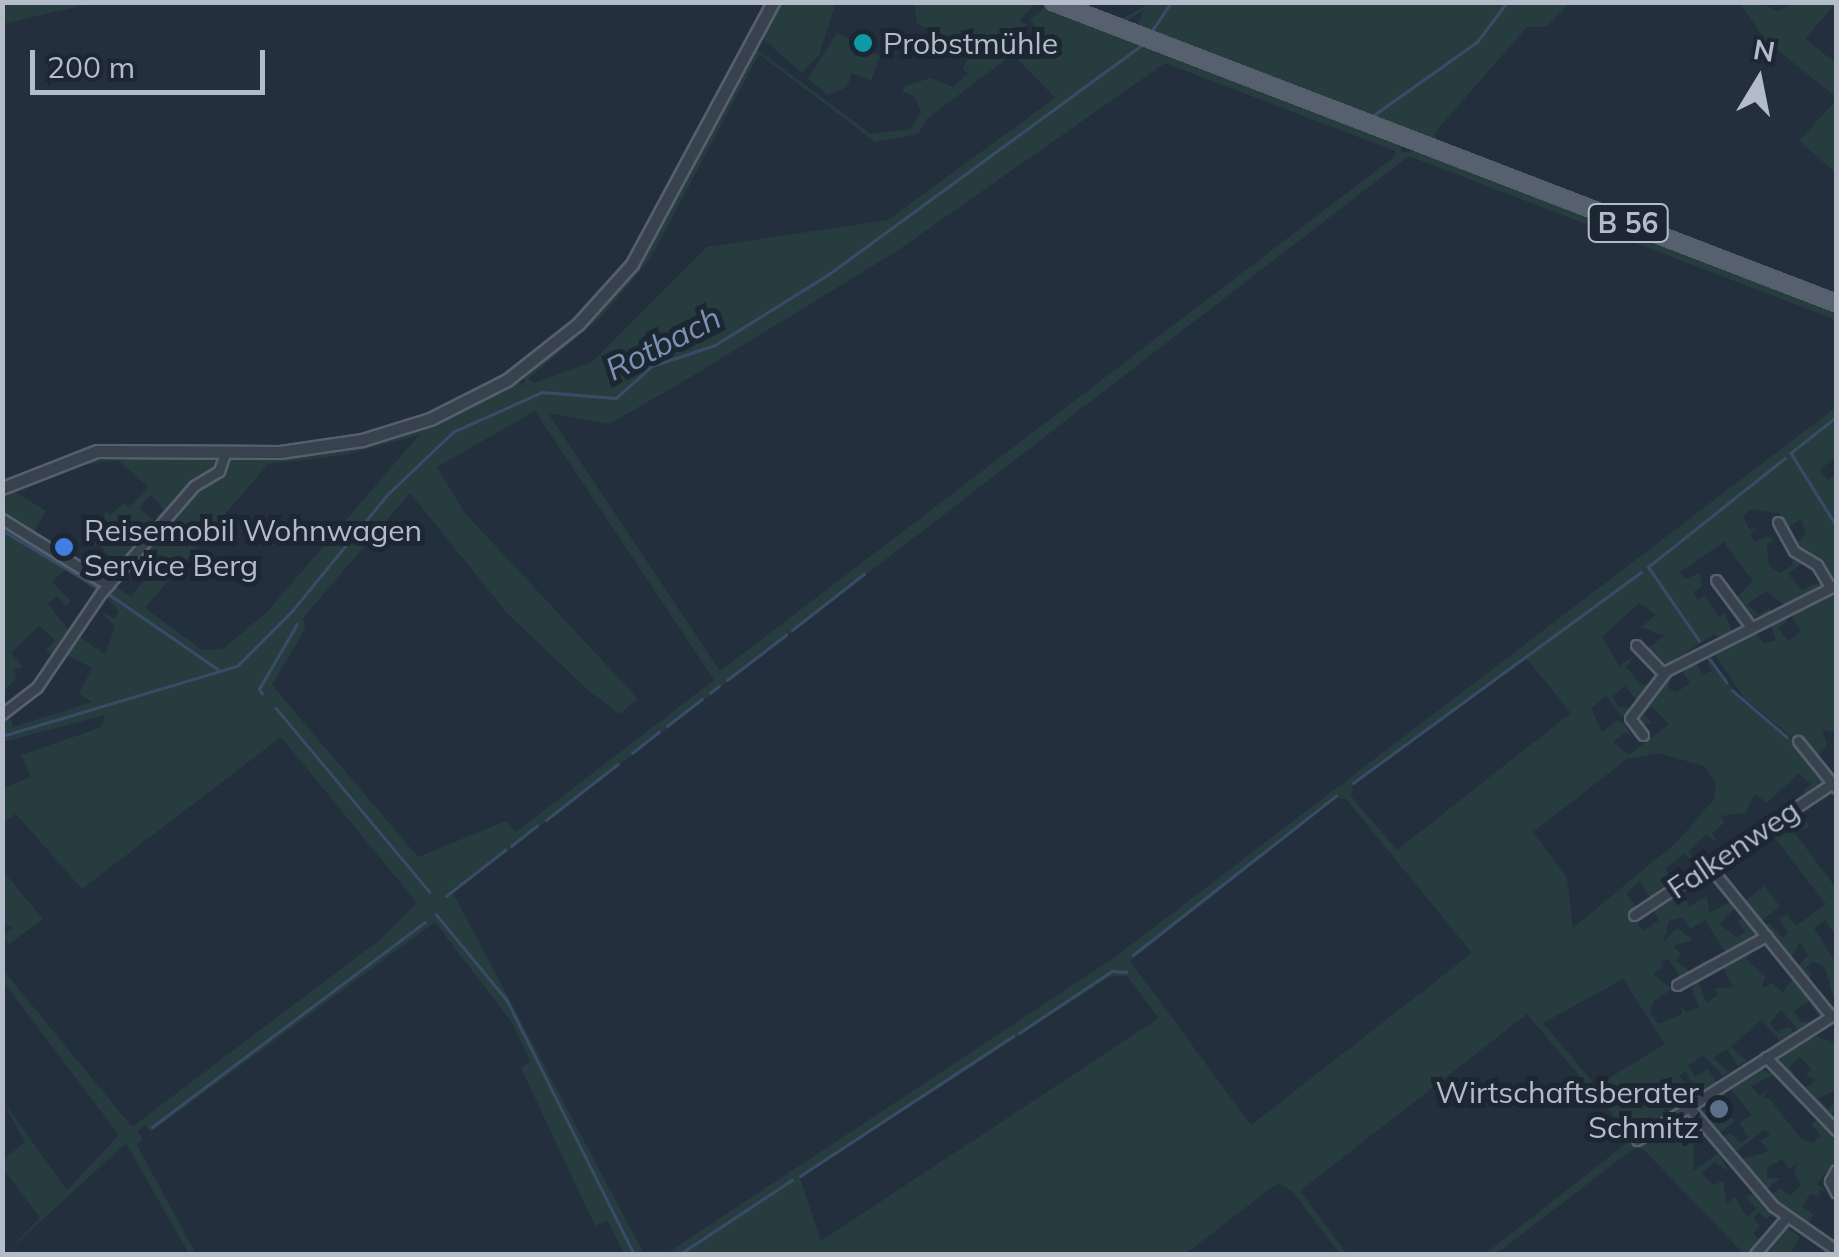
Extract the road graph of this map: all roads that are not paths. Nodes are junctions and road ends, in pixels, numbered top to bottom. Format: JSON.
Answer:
{"nodes":[{"id":1,"x":773,"y":2,"type":"edge"},
{"id":2,"x":1053,"y":2,"type":"edge"},
{"id":3,"x":1836,"y":303,"type":"edge"},
{"id":4,"x":226,"y":451,"type":"junction"},
{"id":5,"x":2,"y":488,"type":"edge"},
{"id":6,"x":2,"y":518,"type":"edge"},
{"id":7,"x":1778,"y":522,"type":"dead end"},
{"id":8,"x":1716,"y":580,"type":"dead end"},
{"id":9,"x":1833,"y":586,"type":"edge"},
{"id":10,"x":105,"y":589,"type":"junction"},
{"id":11,"x":1752,"y":627,"type":"junction"},
{"id":12,"x":1636,"y":645,"type":"dead end"},
{"id":13,"x":1663,"y":674,"type":"junction"},
{"id":14,"x":2,"y":714,"type":"edge"},
{"id":15,"x":1643,"y":735,"type":"dead end"},
{"id":16,"x":1798,"y":741,"type":"dead end"},
{"id":17,"x":1835,"y":786,"type":"edge"},
{"id":18,"x":1709,"y":866,"type":"junction"},
{"id":19,"x":1634,"y":916,"type":"dead end"},
{"id":20,"x":1766,"y":936,"type":"junction"},
{"id":21,"x":1677,"y":985,"type":"dead end"},
{"id":22,"x":1834,"y":1015,"type":"edge"},
{"id":23,"x":1766,"y":1058,"type":"junction"},
{"id":24,"x":1688,"y":1106,"type":"junction"},
{"id":25,"x":1834,"y":1123,"type":"edge"},
{"id":26,"x":1637,"y":1140,"type":"dead end"},
{"id":27,"x":1836,"y":1170,"type":"edge"},
{"id":28,"x":1836,"y":1193,"type":"edge"},
{"id":29,"x":1786,"y":1218,"type":"junction"},
{"id":30,"x":1836,"y":1250,"type":"edge"},
{"id":31,"x":1755,"y":1254,"type":"edge"}],
"edges":[{"from":1,"to":4,"type":"street"},
{"from":2,"to":3,"type":"main road","number":"B 56"},
{"from":4,"to":5,"type":"street"},
{"from":4,"to":10,"type":"street"},
{"from":6,"to":10,"type":"street"},
{"from":7,"to":9,"type":"street"},
{"from":8,"to":11,"type":"street"},
{"from":9,"to":11,"type":"street"},
{"from":10,"to":14,"type":"street"},
{"from":11,"to":13,"type":"street"},
{"from":12,"to":13,"type":"street"},
{"from":13,"to":15,"type":"street"},
{"from":16,"to":17,"type":"street"},
{"from":17,"to":18,"type":"street","name":"Falkenweg"},
{"from":18,"to":19,"type":"street","name":"Falkenweg"},
{"from":18,"to":20,"type":"street"},
{"from":20,"to":21,"type":"street"},
{"from":20,"to":22,"type":"street"},
{"from":22,"to":23,"type":"street"},
{"from":23,"to":24,"type":"street"},
{"from":23,"to":25,"type":"street"},
{"from":24,"to":26,"type":"street"},
{"from":24,"to":29,"type":"street"},
{"from":27,"to":28,"type":"street"},
{"from":29,"to":30,"type":"street"},
{"from":29,"to":31,"type":"street"}]}
